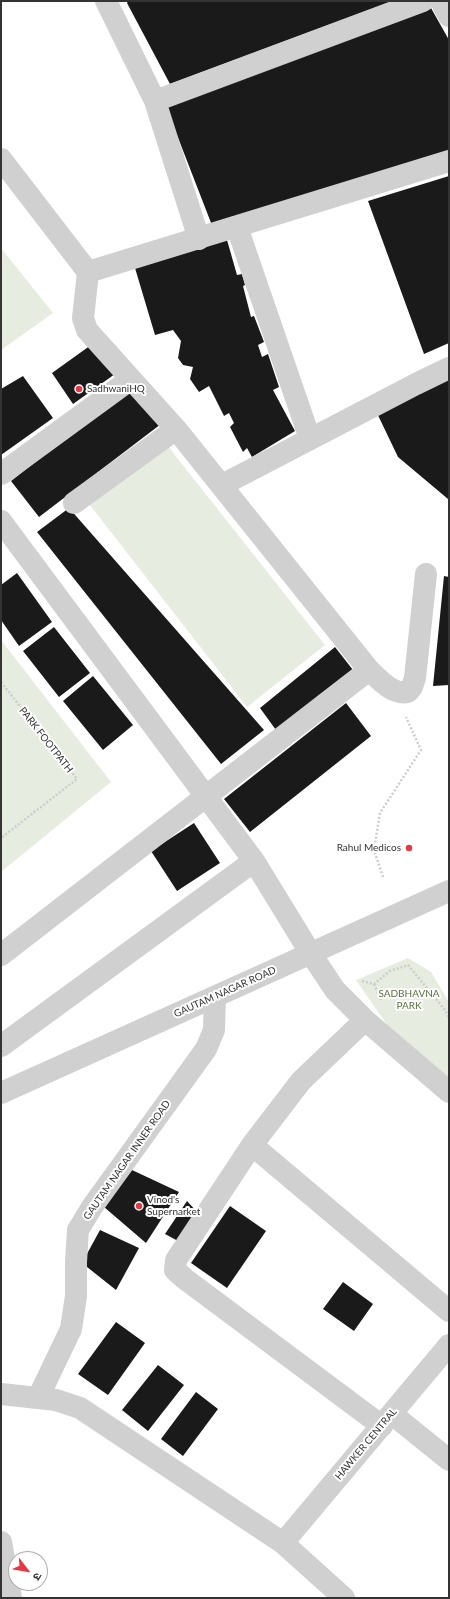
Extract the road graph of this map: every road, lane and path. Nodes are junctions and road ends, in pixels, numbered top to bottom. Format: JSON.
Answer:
{"nodes":[{"id":1,"x":106,"y":1,"type":"edge"},
{"id":2,"x":423,"y":1,"type":"edge"},
{"id":3,"x":441,"y":1,"type":"edge"},
{"id":4,"x":449,"y":16,"type":"edge"},
{"id":5,"x":155,"y":100,"type":"junction"},
{"id":6,"x":1,"y":159,"type":"edge"},
{"id":7,"x":449,"y":161,"type":"edge"},
{"id":8,"x":237,"y":227,"type":"junction"},
{"id":9,"x":199,"y":239,"type":"junction"},
{"id":10,"x":88,"y":272,"type":"junction"},
{"id":11,"x":449,"y":368,"type":"edge"},
{"id":12,"x":131,"y":379,"type":"junction"},
{"id":13,"x":176,"y":429,"type":"junction"},
{"id":14,"x":310,"y":439,"type":"junction"},
{"id":15,"x":1,"y":474,"type":"edge"},
{"id":16,"x":222,"y":486,"type":"junction"},
{"id":17,"x":74,"y":503,"type":"dead end"},
{"id":18,"x":1,"y":521,"type":"edge"},
{"id":19,"x":426,"y":574,"type":"dead end"},
{"id":20,"x":369,"y":670,"type":"junction"},
{"id":21,"x":1,"y":682,"type":"edge"},
{"id":22,"x":393,"y":691,"type":"junction"},
{"id":23,"x":205,"y":797,"type":"junction"},
{"id":24,"x":1,"y":838,"type":"edge"},
{"id":25,"x":254,"y":861,"type":"junction"},
{"id":26,"x":383,"y":877,"type":"dead end"},
{"id":27,"x":449,"y":891,"type":"edge"},
{"id":28,"x":311,"y":954,"type":"junction"},
{"id":29,"x":1,"y":955,"type":"edge"},
{"id":30,"x":356,"y":980,"type":"dead end"},
{"id":31,"x":215,"y":997,"type":"junction"},
{"id":32,"x":449,"y":1018,"type":"edge"},
{"id":33,"x":365,"y":1020,"type":"junction"},
{"id":34,"x":1,"y":1046,"type":"edge"},
{"id":35,"x":2,"y":1091,"type":"edge"},
{"id":36,"x":449,"y":1092,"type":"edge"},
{"id":37,"x":252,"y":1145,"type":"junction"},
{"id":38,"x":449,"y":1311,"type":"edge"},
{"id":39,"x":449,"y":1345,"type":"edge"},
{"id":40,"x":1,"y":1394,"type":"edge"},
{"id":41,"x":38,"y":1398,"type":"junction"},
{"id":42,"x":387,"y":1420,"type":"junction"},
{"id":43,"x":449,"y":1460,"type":"edge"},
{"id":44,"x":1,"y":1542,"type":"edge"},
{"id":45,"x":283,"y":1543,"type":"junction"},
{"id":46,"x":11,"y":1598,"type":"edge"},
{"id":47,"x":344,"y":1598,"type":"edge"}],
"edges":[{"from":1,"to":5,"type":"street"},
{"from":2,"to":5,"type":"street"},
{"from":3,"to":4,"type":"street"},
{"from":5,"to":9,"type":"street"},
{"from":6,"to":10,"type":"street"},
{"from":7,"to":8,"type":"street"},
{"from":8,"to":9,"type":"street"},
{"from":8,"to":14,"type":"street"},
{"from":9,"to":10,"type":"street"},
{"from":10,"to":12,"type":"street"},
{"from":11,"to":14,"type":"street"},
{"from":12,"to":13,"type":"street"},
{"from":12,"to":15,"type":"street"},
{"from":13,"to":16,"type":"street"},
{"from":13,"to":17,"type":"street"},
{"from":14,"to":16,"type":"street"},
{"from":16,"to":20,"type":"street"},
{"from":18,"to":23,"type":"street"},
{"from":19,"to":22,"type":"street"},
{"from":20,"to":22,"type":"street"},
{"from":20,"to":23,"type":"street"},
{"from":21,"to":24,"type":"path","name":"PARK FOOTPATH"},
{"from":22,"to":26,"type":"path"},
{"from":23,"to":25,"type":"street"},
{"from":23,"to":29,"type":"street"},
{"from":25,"to":28,"type":"street"},
{"from":25,"to":34,"type":"street"},
{"from":27,"to":28,"type":"street","name":"GAUTAM NAGAR ROAD"},
{"from":28,"to":31,"type":"street","name":"GAUTAM NAGAR ROAD"},
{"from":28,"to":33,"type":"street"},
{"from":30,"to":32,"type":"path"},
{"from":31,"to":35,"type":"street","name":"GAUTAM NAGAR ROAD"},
{"from":31,"to":41,"type":"street","name":"GAUTAM NAGAR INNER ROAD"},
{"from":33,"to":36,"type":"street"},
{"from":33,"to":37,"type":"street"},
{"from":37,"to":38,"type":"street"},
{"from":37,"to":42,"type":"street"},
{"from":39,"to":42,"type":"street","name":"HAWKER CENTRAL"},
{"from":40,"to":41,"type":"street"},
{"from":41,"to":45,"type":"street"},
{"from":42,"to":43,"type":"street"},
{"from":42,"to":45,"type":"street","name":"HAWKER CENTRAL"},
{"from":44,"to":46,"type":"street"},
{"from":45,"to":47,"type":"street"}]}
